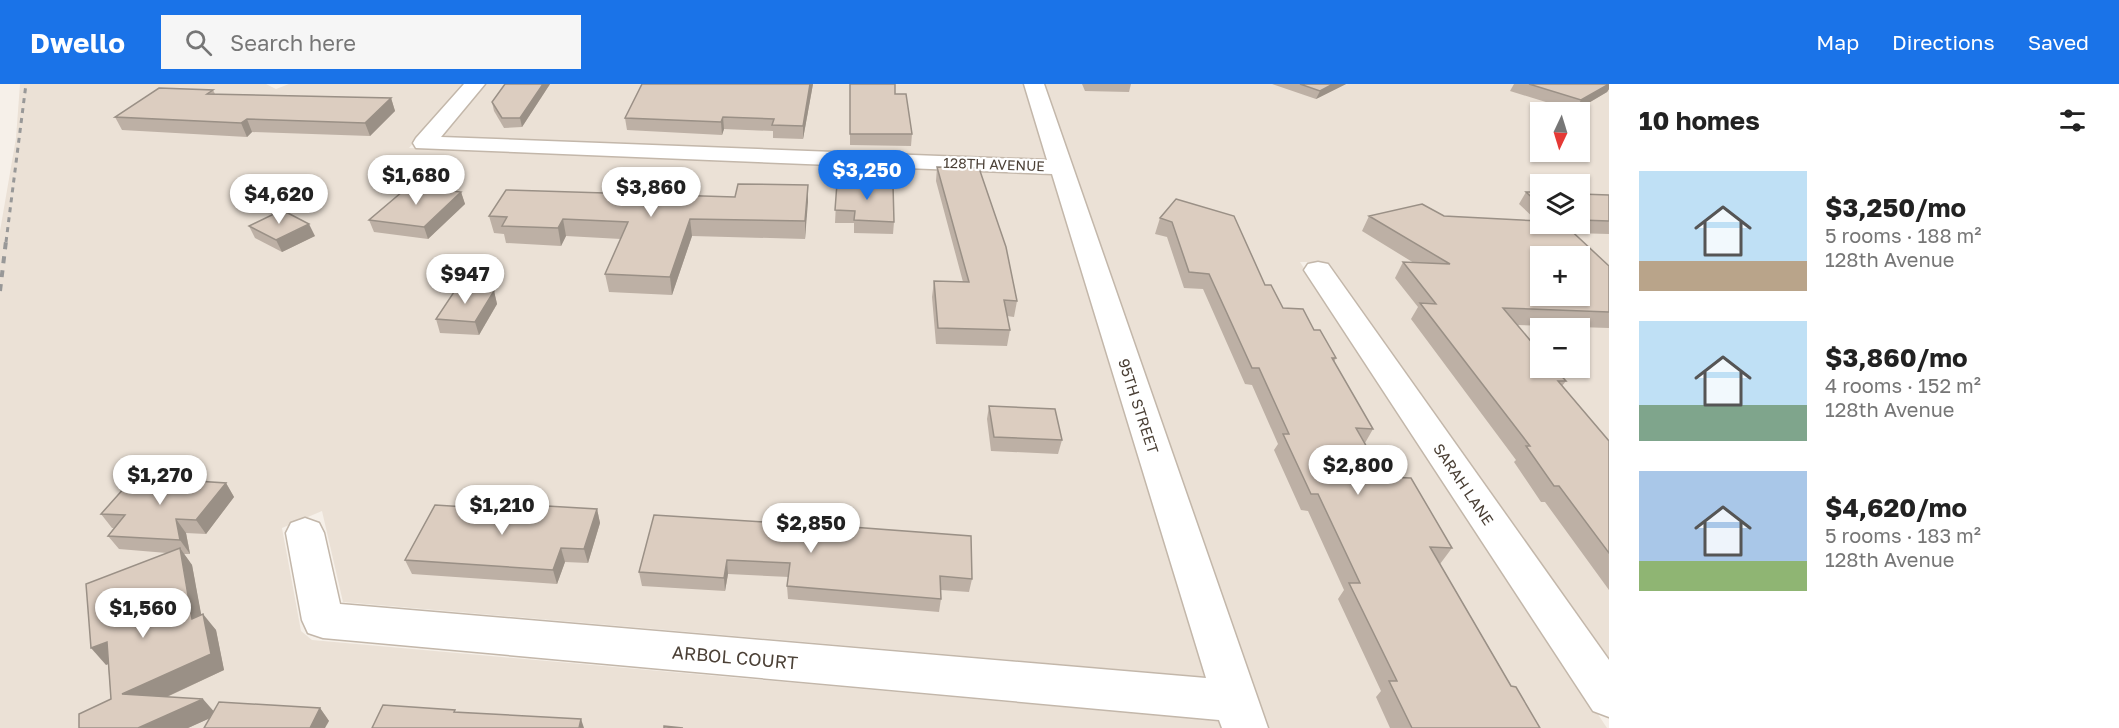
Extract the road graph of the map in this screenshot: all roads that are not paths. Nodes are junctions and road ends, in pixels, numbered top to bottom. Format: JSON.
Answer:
{"nodes":[{"id":1,"x":475,"y":84,"type":"edge"},
{"id":2,"x":1034,"y":84,"type":"edge"},
{"id":3,"x":1061,"y":167,"type":"junction"},
{"id":4,"x":1318,"y":270,"type":"dead end"},
{"id":5,"x":305,"y":533,"type":"dead end"},
{"id":6,"x":1609,"y":697,"type":"edge"},
{"id":7,"x":1240,"y":714,"type":"edge"}],
"edges":[{"from":1,"to":3,"type":"street","name":"128TH AVENUE"},
{"from":2,"to":3,"type":"street","name":"95TH STREET"},
{"from":3,"to":7,"type":"street","name":"95TH STREET"},
{"from":4,"to":6,"type":"street","name":"SARAH LANE"},
{"from":5,"to":7,"type":"street","name":"ARBOL COURT"}]}
